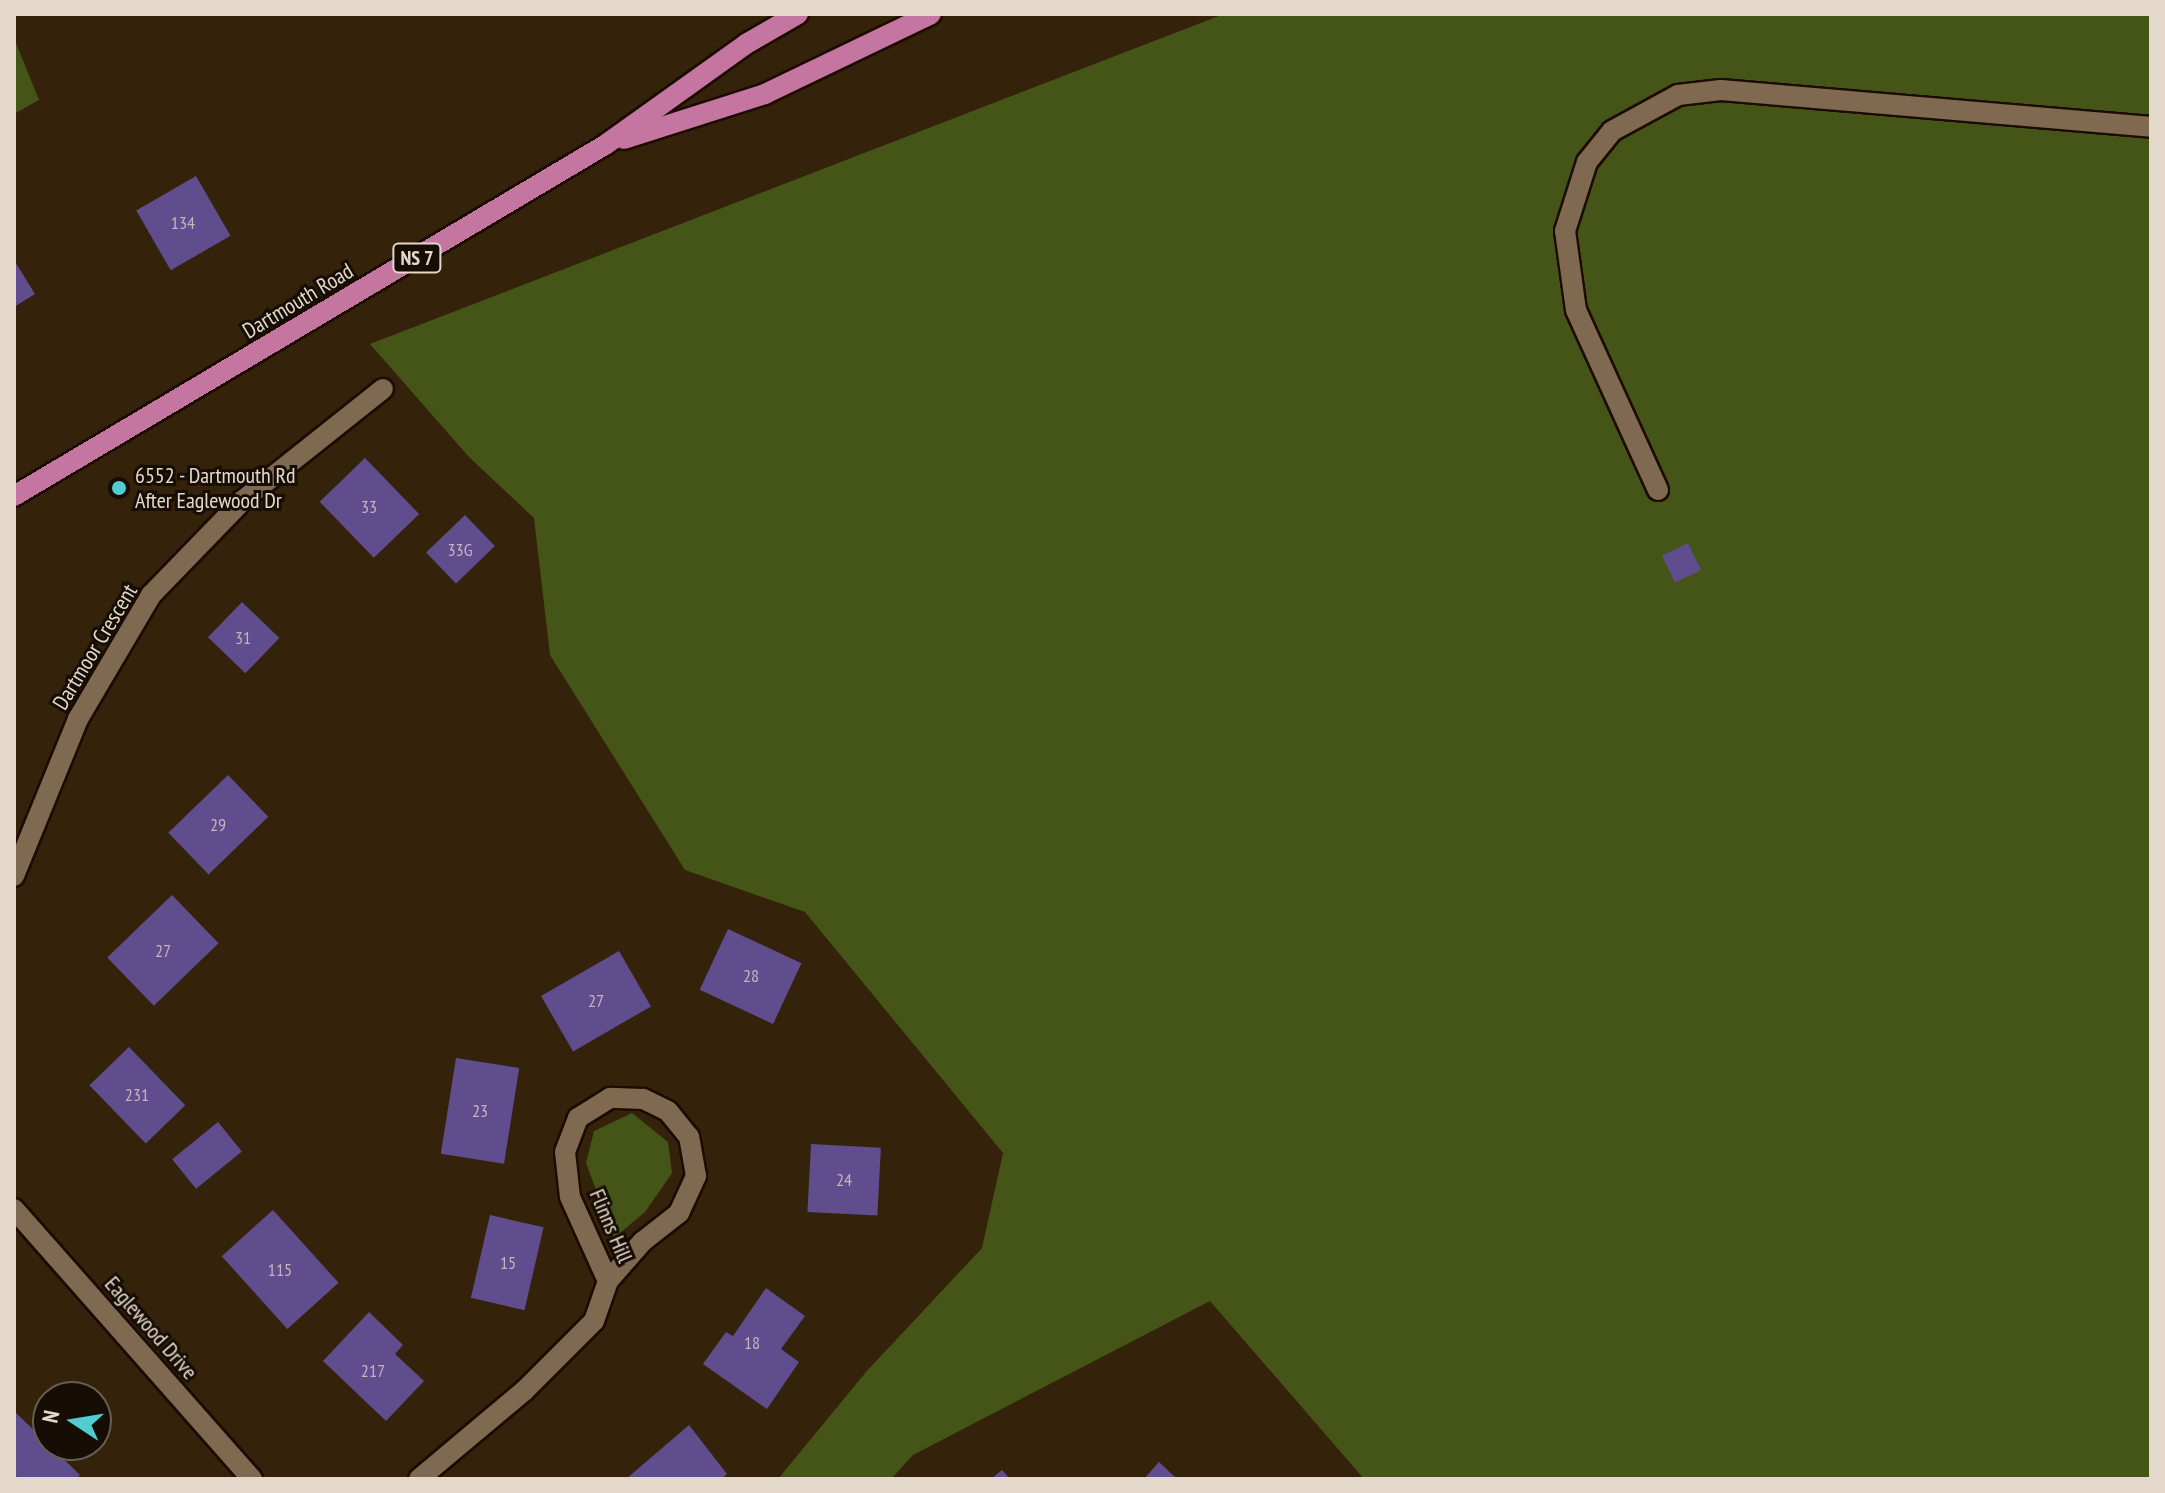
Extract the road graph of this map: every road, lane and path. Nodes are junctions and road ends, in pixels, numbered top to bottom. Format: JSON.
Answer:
{"nodes":[{"id":1,"x":798,"y":14,"type":"edge"},
{"id":2,"x":931,"y":14,"type":"edge"},
{"id":3,"x":2151,"y":127,"type":"edge"},
{"id":4,"x":605,"y":145,"type":"junction"},
{"id":5,"x":383,"y":389,"type":"dead end"},
{"id":6,"x":1658,"y":490,"type":"dead end"},
{"id":7,"x":14,"y":496,"type":"edge"},
{"id":8,"x":14,"y":876,"type":"edge"},
{"id":9,"x":14,"y":1209,"type":"edge"},
{"id":10,"x":608,"y":1281,"type":"junction"},
{"id":11,"x":252,"y":1479,"type":"edge"},
{"id":12,"x":419,"y":1479,"type":"edge"}],
"edges":[{"from":1,"to":4,"type":"main road","name":"Dartmouth Road","number":"NS 7"},
{"from":2,"to":4,"type":"main road","name":"Dartmouth Road","number":"NS 7"},
{"from":3,"to":6,"type":"street"},
{"from":4,"to":7,"type":"main road","name":"Dartmouth Road","number":"NS 7"},
{"from":5,"to":8,"type":"street","name":"Dartmoor Crescent"},
{"from":9,"to":11,"type":"street","name":"Eaglewood Drive"},
{"from":10,"to":10,"type":"street","name":"Flinns Hill"},
{"from":10,"to":12,"type":"street","name":"Flinns Hill"}]}
